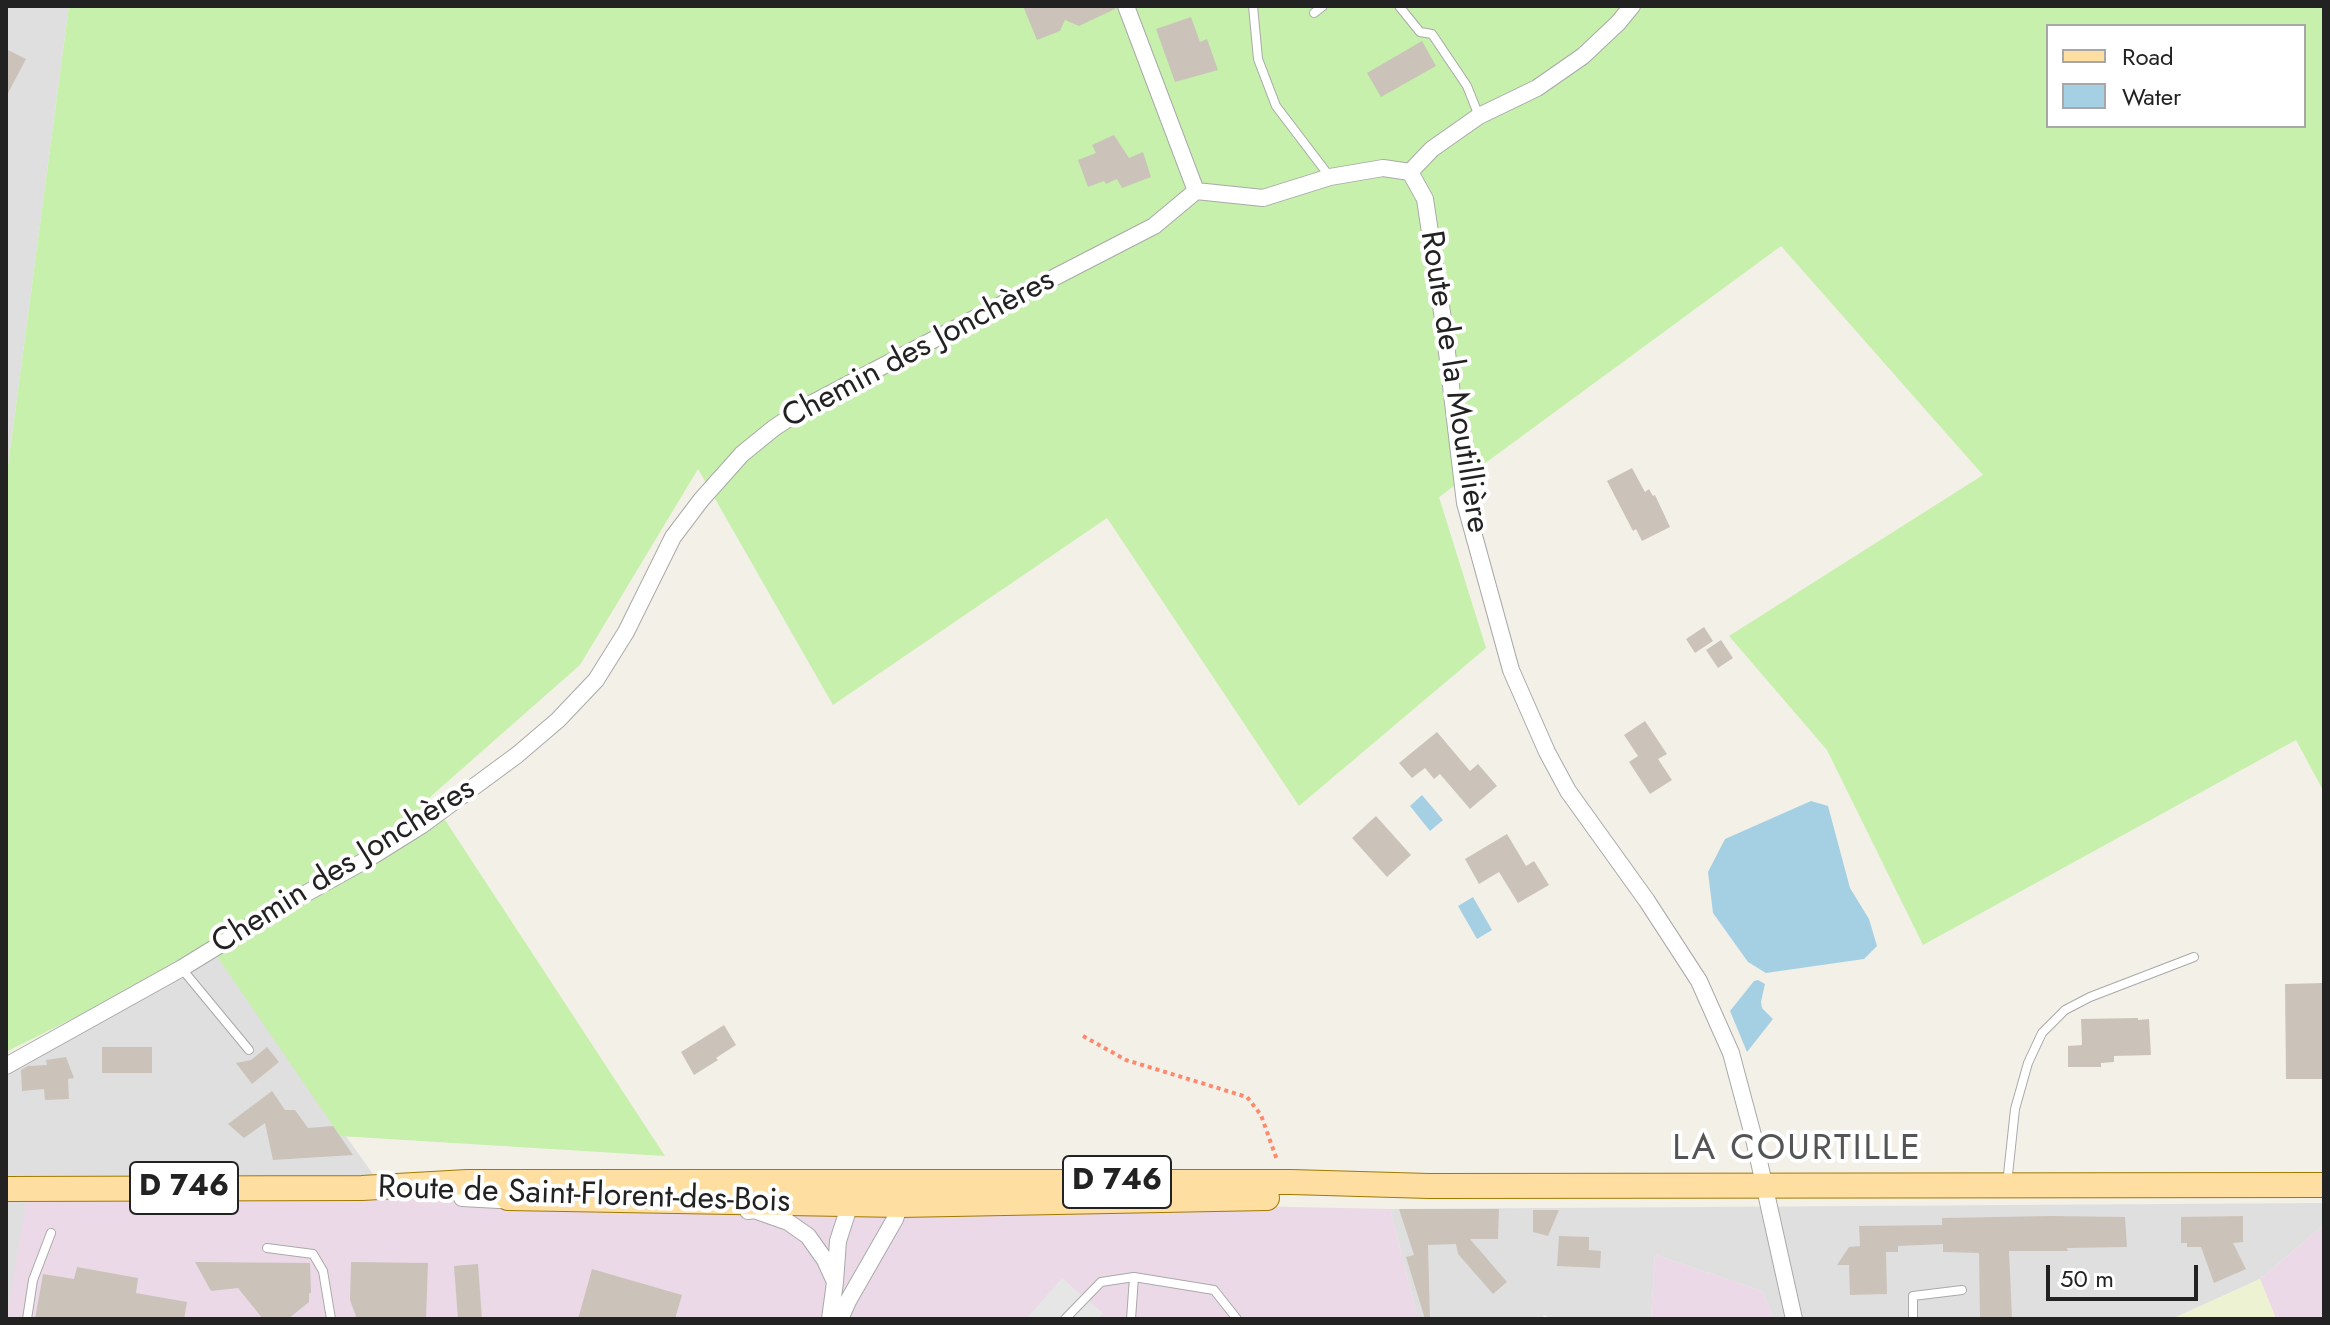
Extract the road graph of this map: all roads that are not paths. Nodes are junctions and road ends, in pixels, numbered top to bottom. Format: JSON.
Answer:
{"nodes":[{"id":1,"x":1126,"y":6,"type":"edge"},
{"id":2,"x":1253,"y":6,"type":"edge"},
{"id":3,"x":1323,"y":6,"type":"edge"},
{"id":4,"x":1399,"y":6,"type":"edge"},
{"id":5,"x":1632,"y":6,"type":"edge"},
{"id":6,"x":1314,"y":13,"type":"dead end"},
{"id":7,"x":1479,"y":116,"type":"junction"},
{"id":8,"x":1410,"y":172,"type":"junction"},
{"id":9,"x":1330,"y":177,"type":"junction"},
{"id":10,"x":1196,"y":191,"type":"junction"},
{"id":11,"x":2194,"y":957,"type":"dead end"},
{"id":12,"x":182,"y":968,"type":"junction"},
{"id":13,"x":249,"y":1050,"type":"dead end"},
{"id":14,"x":6,"y":1066,"type":"edge"},
{"id":15,"x":804,"y":1182,"type":"junction"},
{"id":16,"x":1097,"y":1182,"type":"junction"},
{"id":17,"x":1763,"y":1184,"type":"junction"},
{"id":18,"x":2007,"y":1185,"type":"junction"},
{"id":19,"x":2324,"y":1185,"type":"edge"},
{"id":20,"x":1429,"y":1186,"type":"junction"},
{"id":21,"x":362,"y":1188,"type":"junction"},
{"id":22,"x":6,"y":1189,"type":"edge"},
{"id":23,"x":878,"y":1192,"type":"junction"},
{"id":24,"x":462,"y":1198,"type":"junction"},
{"id":25,"x":850,"y":1204,"type":"junction"},
{"id":26,"x":900,"y":1205,"type":"junction"},
{"id":27,"x":51,"y":1233,"type":"dead end"},
{"id":28,"x":267,"y":1248,"type":"dead end"},
{"id":29,"x":1134,"y":1277,"type":"junction"},
{"id":30,"x":835,"y":1282,"type":"junction"},
{"id":31,"x":1962,"y":1290,"type":"dead end"},
{"id":32,"x":27,"y":1319,"type":"edge"},
{"id":33,"x":331,"y":1319,"type":"edge"},
{"id":34,"x":830,"y":1319,"type":"edge"},
{"id":35,"x":840,"y":1319,"type":"edge"},
{"id":36,"x":1065,"y":1319,"type":"edge"},
{"id":37,"x":1131,"y":1319,"type":"edge"},
{"id":38,"x":1237,"y":1319,"type":"edge"},
{"id":39,"x":1794,"y":1319,"type":"edge"},
{"id":40,"x":1913,"y":1319,"type":"edge"}],
"edges":[{"from":1,"to":10,"type":"street"},
{"from":2,"to":9,"type":"lane"},
{"from":3,"to":6,"type":"lane"},
{"from":4,"to":7,"type":"lane"},
{"from":5,"to":7,"type":"street"},
{"from":7,"to":8,"type":"street"},
{"from":8,"to":9,"type":"street"},
{"from":8,"to":17,"type":"street","name":"Route de la Moutillière"},
{"from":9,"to":10,"type":"street"},
{"from":10,"to":12,"type":"street","name":"Chemin des Jonchères"},
{"from":11,"to":18,"type":"lane"},
{"from":12,"to":13,"type":"lane"},
{"from":12,"to":14,"type":"street","name":"Chemin des Jonchères"},
{"from":15,"to":16,"type":"main road","name":"Route de Saint-Florent-des-Bois","number":"D 746"},
{"from":15,"to":21,"type":"main road","name":"Route de Saint-Florent-des-Bois","number":"D 746"},
{"from":15,"to":23,"type":"street"},
{"from":16,"to":20,"type":"main road","name":"Route de Saint-Florent-des-Bois","number":"D 746"},
{"from":16,"to":23,"type":"street"},
{"from":17,"to":18,"type":"main road","name":"Route de Saint-Florent-des-Bois","number":"D 746"},
{"from":17,"to":20,"type":"main road","name":"Route de Saint-Florent-des-Bois","number":"D 746"},
{"from":17,"to":39,"type":"street","name":"Route de la Moutillière"},
{"from":18,"to":19,"type":"main road","name":"Route de Saint-Florent-des-Bois","number":"D 746"},
{"from":20,"to":26,"type":"main road","name":"Route de Saint-Florent-des-Bois","number":"D 746"},
{"from":21,"to":22,"type":"main road","number":"D 746"},
{"from":21,"to":24,"type":"main road","name":"Route de Saint-Florent-des-Bois","number":"D 746"},
{"from":23,"to":25,"type":"street"},
{"from":23,"to":26,"type":"street"},
{"from":24,"to":25,"type":"main road","name":"Route de Saint-Florent-des-Bois","number":"D 746"},
{"from":24,"to":30,"type":"street"},
{"from":25,"to":26,"type":"main road","name":"Route de Saint-Florent-des-Bois","number":"D 746"},
{"from":25,"to":30,"type":"street"},
{"from":26,"to":35,"type":"street"},
{"from":27,"to":32,"type":"lane"},
{"from":28,"to":33,"type":"lane"},
{"from":29,"to":36,"type":"lane"},
{"from":29,"to":37,"type":"lane"},
{"from":29,"to":38,"type":"lane"},
{"from":30,"to":34,"type":"street"},
{"from":31,"to":40,"type":"lane"}]}
